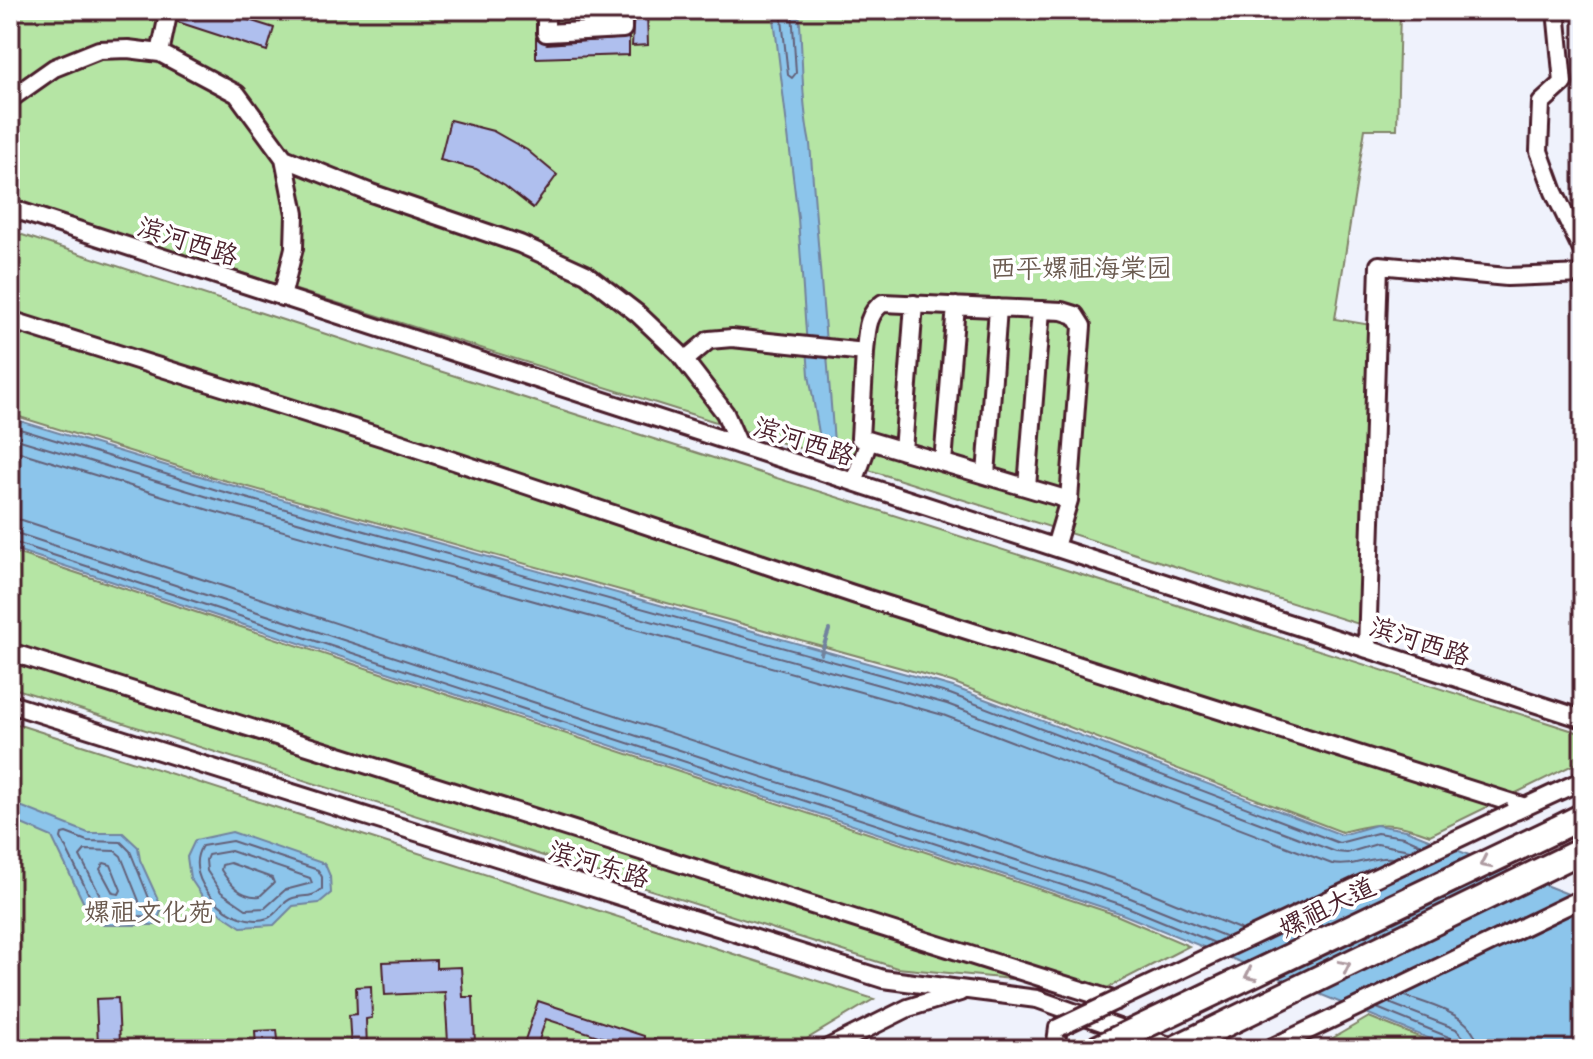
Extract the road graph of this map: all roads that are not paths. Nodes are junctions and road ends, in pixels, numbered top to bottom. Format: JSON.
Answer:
{"nodes":[{"id":1,"x":169,"y":10,"type":"edge"},
{"id":2,"x":546,"y":10,"type":"edge"},
{"id":3,"x":623,"y":10,"type":"edge"},
{"id":4,"x":1556,"y":10,"type":"edge"},
{"id":5,"x":160,"y":53,"type":"junction"},
{"id":6,"x":10,"y":99,"type":"edge"},
{"id":7,"x":284,"y":158,"type":"junction"},
{"id":8,"x":10,"y":208,"type":"edge"},
{"id":9,"x":1583,"y":252,"type":"edge"},
{"id":10,"x":1583,"y":274,"type":"edge"},
{"id":11,"x":282,"y":297,"type":"junction"},
{"id":12,"x":914,"y":304,"type":"junction"},
{"id":13,"x":956,"y":306,"type":"junction"},
{"id":14,"x":998,"y":308,"type":"junction"},
{"id":15,"x":1041,"y":310,"type":"junction"},
{"id":16,"x":10,"y":320,"type":"edge"},
{"id":17,"x":865,"y":352,"type":"junction"},
{"id":18,"x":685,"y":360,"type":"junction"},
{"id":19,"x":869,"y":441,"type":"junction"},
{"id":20,"x":739,"y":445,"type":"junction"},
{"id":21,"x":903,"y":451,"type":"junction"},
{"id":22,"x":943,"y":462,"type":"junction"},
{"id":23,"x":986,"y":475,"type":"junction"},
{"id":24,"x":854,"y":482,"type":"junction"},
{"id":25,"x":1027,"y":487,"type":"junction"},
{"id":26,"x":1069,"y":500,"type":"junction"},
{"id":27,"x":1055,"y":547,"type":"junction"},
{"id":28,"x":1367,"y":649,"type":"junction"},
{"id":29,"x":10,"y":652,"type":"edge"},
{"id":30,"x":10,"y":704,"type":"edge"},
{"id":31,"x":1583,"y":719,"type":"edge"},
{"id":32,"x":1583,"y":780,"type":"edge"},
{"id":33,"x":1518,"y":810,"type":"junction"},
{"id":34,"x":1583,"y":816,"type":"edge"},
{"id":35,"x":1583,"y":850,"type":"edge"},
{"id":36,"x":1583,"y":898,"type":"edge"},
{"id":37,"x":966,"y":991,"type":"junction"},
{"id":38,"x":1116,"y":1001,"type":"junction"},
{"id":39,"x":826,"y":1049,"type":"edge"},
{"id":40,"x":1055,"y":1049,"type":"edge"},
{"id":41,"x":1096,"y":1049,"type":"edge"},
{"id":42,"x":1176,"y":1049,"type":"edge"},
{"id":43,"x":1269,"y":1049,"type":"edge"}],
"edges":[{"from":1,"to":5,"type":"street"},
{"from":2,"to":3,"type":"street"},
{"from":4,"to":9,"type":"street"},
{"from":5,"to":6,"type":"street"},
{"from":5,"to":7,"type":"street"},
{"from":7,"to":11,"type":"street"},
{"from":7,"to":18,"type":"street"},
{"from":8,"to":11,"type":"street","name":"滨河西路"},
{"from":10,"to":28,"type":"street"},
{"from":11,"to":20,"type":"street","name":"滨河西路"},
{"from":12,"to":13,"type":"street"},
{"from":12,"to":17,"type":"street"},
{"from":12,"to":21,"type":"street"},
{"from":13,"to":14,"type":"street"},
{"from":13,"to":22,"type":"street"},
{"from":14,"to":15,"type":"street"},
{"from":14,"to":23,"type":"street"},
{"from":15,"to":25,"type":"street"},
{"from":15,"to":26,"type":"street"},
{"from":16,"to":33,"type":"street"},
{"from":17,"to":18,"type":"street"},
{"from":17,"to":19,"type":"street"},
{"from":18,"to":20,"type":"street"},
{"from":19,"to":21,"type":"street"},
{"from":19,"to":24,"type":"street"},
{"from":20,"to":24,"type":"street","name":"滨河西路"},
{"from":21,"to":22,"type":"street"},
{"from":22,"to":23,"type":"street"},
{"from":23,"to":25,"type":"street"},
{"from":24,"to":27,"type":"street","name":"滨河西路"},
{"from":25,"to":26,"type":"street"},
{"from":26,"to":27,"type":"street"},
{"from":27,"to":28,"type":"street","name":"滨河西路"},
{"from":28,"to":31,"type":"street","name":"滨河西路"},
{"from":29,"to":38,"type":"street"},
{"from":30,"to":37,"type":"street","name":"滨河东路"},
{"from":32,"to":33,"type":"street"},
{"from":33,"to":38,"type":"street","bridge":true},
{"from":34,"to":41,"type":"highway","name":"嫘祖大道","one_way":true,"bridge":true},
{"from":42,"to":35,"type":"highway","one_way":true,"bridge":true},
{"from":36,"to":43,"type":"street"},
{"from":37,"to":39,"type":"street"},
{"from":37,"to":42,"type":"street","name":"滨河东路"},
{"from":38,"to":40,"type":"street","bridge":true}]}
